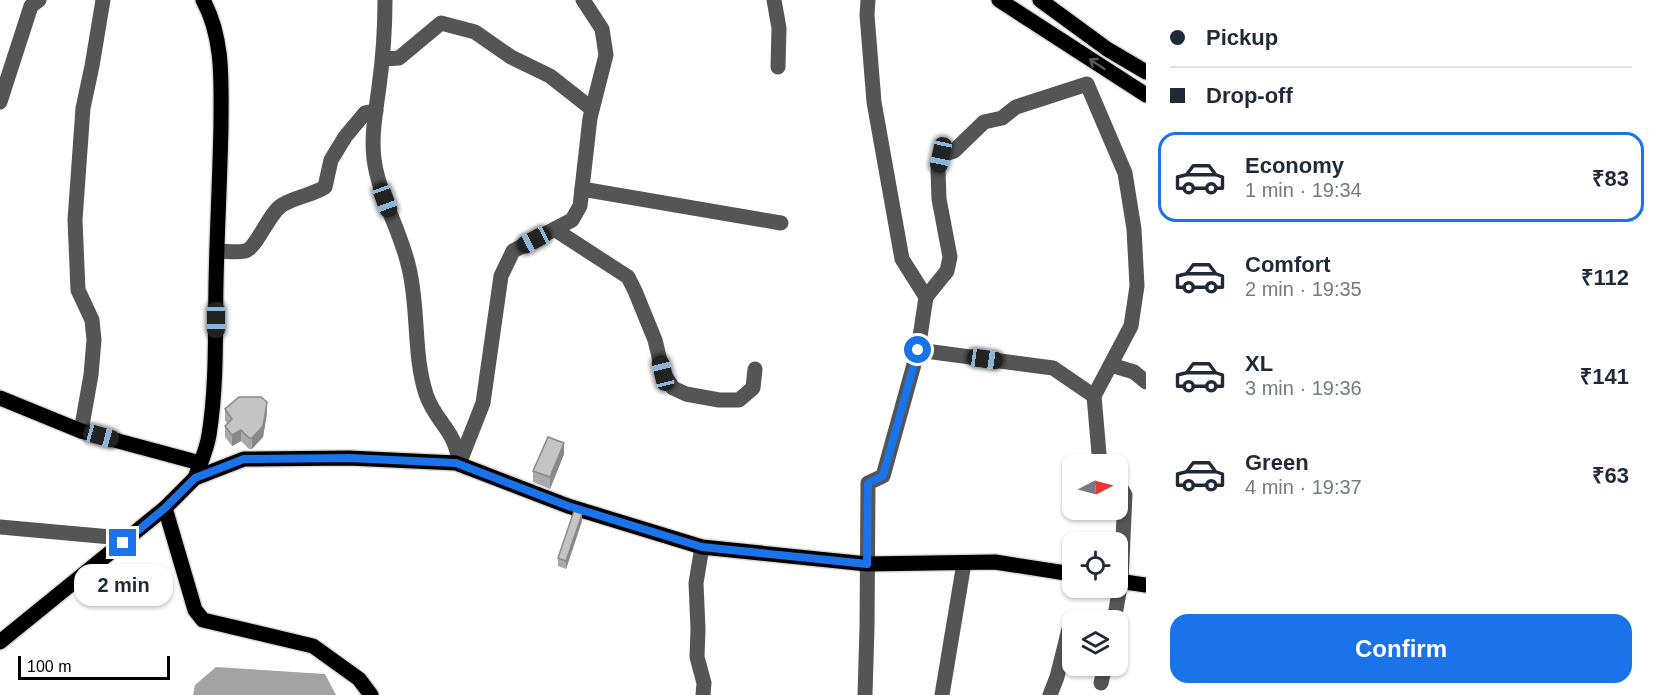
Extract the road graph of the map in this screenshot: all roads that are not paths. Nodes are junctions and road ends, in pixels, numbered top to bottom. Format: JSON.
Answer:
{"nodes":[{"id":1,"x":39,"y":0,"type":"edge"},
{"id":2,"x":103,"y":0,"type":"edge"},
{"id":3,"x":203,"y":0,"type":"edge"},
{"id":4,"x":385,"y":0,"type":"edge"},
{"id":5,"x":583,"y":0,"type":"edge"},
{"id":6,"x":774,"y":0,"type":"edge"},
{"id":7,"x":868,"y":0,"type":"edge"},
{"id":8,"x":999,"y":0,"type":"edge"},
{"id":9,"x":1040,"y":0,"type":"edge"},
{"id":10,"x":1054,"y":5,"type":"edge"},
{"id":11,"x":383,"y":59,"type":"junction"},
{"id":12,"x":778,"y":67,"type":"dead end"},
{"id":13,"x":1146,"y":72,"type":"edge"},
{"id":14,"x":1146,"y":95,"type":"edge"},
{"id":15,"x":0,"y":102,"type":"edge"},
{"id":16,"x":592,"y":109,"type":"junction"},
{"id":17,"x":376,"y":111,"type":"junction"},
{"id":18,"x":582,"y":189,"type":"junction"},
{"id":19,"x":781,"y":224,"type":"dead end"},
{"id":20,"x":554,"y":229,"type":"junction"},
{"id":21,"x":217,"y":251,"type":"junction"},
{"id":22,"x":926,"y":297,"type":"junction"},
{"id":23,"x":918,"y":350,"type":"junction"},
{"id":24,"x":1111,"y":365,"type":"junction"},
{"id":25,"x":755,"y":369,"type":"dead end"},
{"id":26,"x":1146,"y":382,"type":"edge"},
{"id":27,"x":1094,"y":396,"type":"junction"},
{"id":28,"x":0,"y":398,"type":"edge"},
{"id":29,"x":81,"y":431,"type":"junction"},
{"id":30,"x":1099,"y":454,"type":"edge"},
{"id":31,"x":200,"y":463,"type":"junction"},
{"id":32,"x":459,"y":464,"type":"junction"},
{"id":33,"x":195,"y":478,"type":"junction"},
{"id":34,"x":165,"y":508,"type":"junction"},
{"id":35,"x":0,"y":527,"type":"edge"},
{"id":36,"x":123,"y":543,"type":"junction"},
{"id":37,"x":702,"y":547,"type":"junction"},
{"id":38,"x":963,"y":562,"type":"junction"},
{"id":39,"x":867,"y":564,"type":"junction"},
{"id":40,"x":1062,"y":572,"type":"edge"},
{"id":41,"x":1128,"y":582,"type":"edge"},
{"id":42,"x":1146,"y":585,"type":"edge"},
{"id":43,"x":0,"y":642,"type":"edge"},
{"id":44,"x":1062,"y":657,"type":"edge"},
{"id":45,"x":1103,"y":676,"type":"edge"},
{"id":46,"x":1101,"y":683,"type":"dead end"},
{"id":47,"x":370,"y":695,"type":"edge"},
{"id":48,"x":703,"y":695,"type":"edge"},
{"id":49,"x":865,"y":695,"type":"edge"},
{"id":50,"x":942,"y":695,"type":"edge"},
{"id":51,"x":1050,"y":695,"type":"edge"}],
"edges":[{"from":1,"to":15,"type":"street"},
{"from":2,"to":29,"type":"street"},
{"from":3,"to":21,"type":"main road"},
{"from":4,"to":11,"type":"street"},
{"from":5,"to":16,"type":"street"},
{"from":6,"to":12,"type":"street"},
{"from":7,"to":22,"type":"street"},
{"from":14,"to":8,"type":"main road","one_way":true},
{"from":9,"to":10,"type":"main road"},
{"from":10,"to":13,"type":"main road"},
{"from":11,"to":16,"type":"street"},
{"from":11,"to":17,"type":"street"},
{"from":16,"to":18,"type":"street"},
{"from":17,"to":21,"type":"street"},
{"from":17,"to":32,"type":"street"},
{"from":18,"to":19,"type":"street"},
{"from":18,"to":20,"type":"street"},
{"from":20,"to":25,"type":"street"},
{"from":20,"to":32,"type":"street"},
{"from":21,"to":31,"type":"main road"},
{"from":22,"to":23,"type":"street"},
{"from":22,"to":24,"type":"street"},
{"from":23,"to":27,"type":"street"},
{"from":23,"to":39,"type":"street"},
{"from":24,"to":26,"type":"street"},
{"from":24,"to":27,"type":"street"},
{"from":27,"to":30,"type":"street"},
{"from":28,"to":29,"type":"main road"},
{"from":29,"to":31,"type":"main road"},
{"from":31,"to":33,"type":"main road"},
{"from":32,"to":33,"type":"main road"},
{"from":32,"to":37,"type":"main road"},
{"from":33,"to":34,"type":"main road"},
{"from":34,"to":36,"type":"main road"},
{"from":34,"to":47,"type":"main road"},
{"from":35,"to":36,"type":"street"},
{"from":36,"to":43,"type":"main road"},
{"from":37,"to":39,"type":"main road"},
{"from":37,"to":48,"type":"street"},
{"from":38,"to":39,"type":"main road"},
{"from":38,"to":40,"type":"main road"},
{"from":38,"to":50,"type":"street"},
{"from":39,"to":49,"type":"street"},
{"from":41,"to":42,"type":"main road"},
{"from":44,"to":51,"type":"street"},
{"from":45,"to":46,"type":"street"}]}
